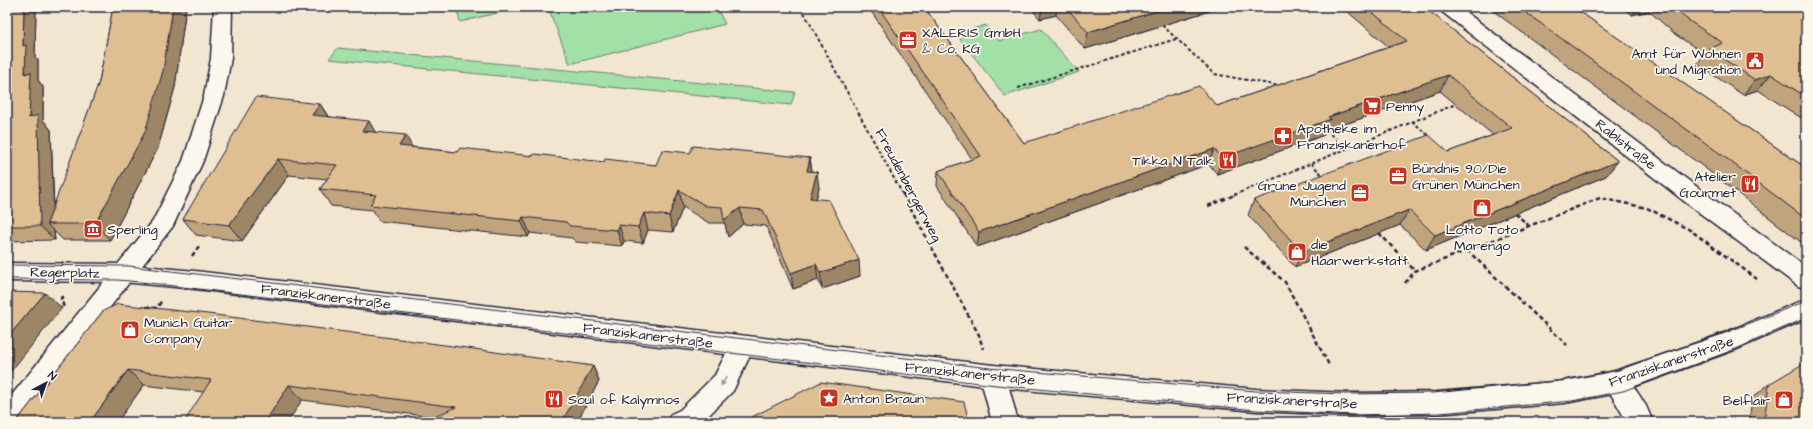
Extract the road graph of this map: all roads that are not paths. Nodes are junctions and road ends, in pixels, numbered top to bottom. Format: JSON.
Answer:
{"nodes":[{"id":1,"x":223,"y":7,"type":"edge"},
{"id":2,"x":1447,"y":7,"type":"edge"},
{"id":3,"x":7,"y":272,"type":"edge"},
{"id":4,"x":123,"y":273,"type":"junction"},
{"id":5,"x":1806,"y":279,"type":"edge"},
{"id":6,"x":1806,"y":309,"type":"edge"},
{"id":7,"x":742,"y":346,"type":"junction"},
{"id":8,"x":992,"y":376,"type":"junction"},
{"id":9,"x":1618,"y":382,"type":"junction"},
{"id":10,"x":7,"y":420,"type":"edge"},
{"id":11,"x":680,"y":422,"type":"edge"},
{"id":12,"x":1005,"y":422,"type":"edge"},
{"id":13,"x":1640,"y":422,"type":"edge"}],
"edges":[{"from":1,"to":4,"type":"main road"},
{"from":2,"to":5,"type":"main road","name":"Rablstraße"},
{"from":3,"to":4,"type":"main road","name":"Regerplatz"},
{"from":4,"to":7,"type":"main road","name":"Franziskanerstraße"},
{"from":4,"to":10,"type":"main road"},
{"from":6,"to":9,"type":"main road","name":"Franziskanerstraße"},
{"from":7,"to":8,"type":"main road","name":"Franziskanerstraße"},
{"from":7,"to":11,"type":"main road","one_way":true},
{"from":8,"to":9,"type":"main road","name":"Franziskanerstraße"},
{"from":8,"to":12,"type":"main road"},
{"from":9,"to":13,"type":"main road"}]}
